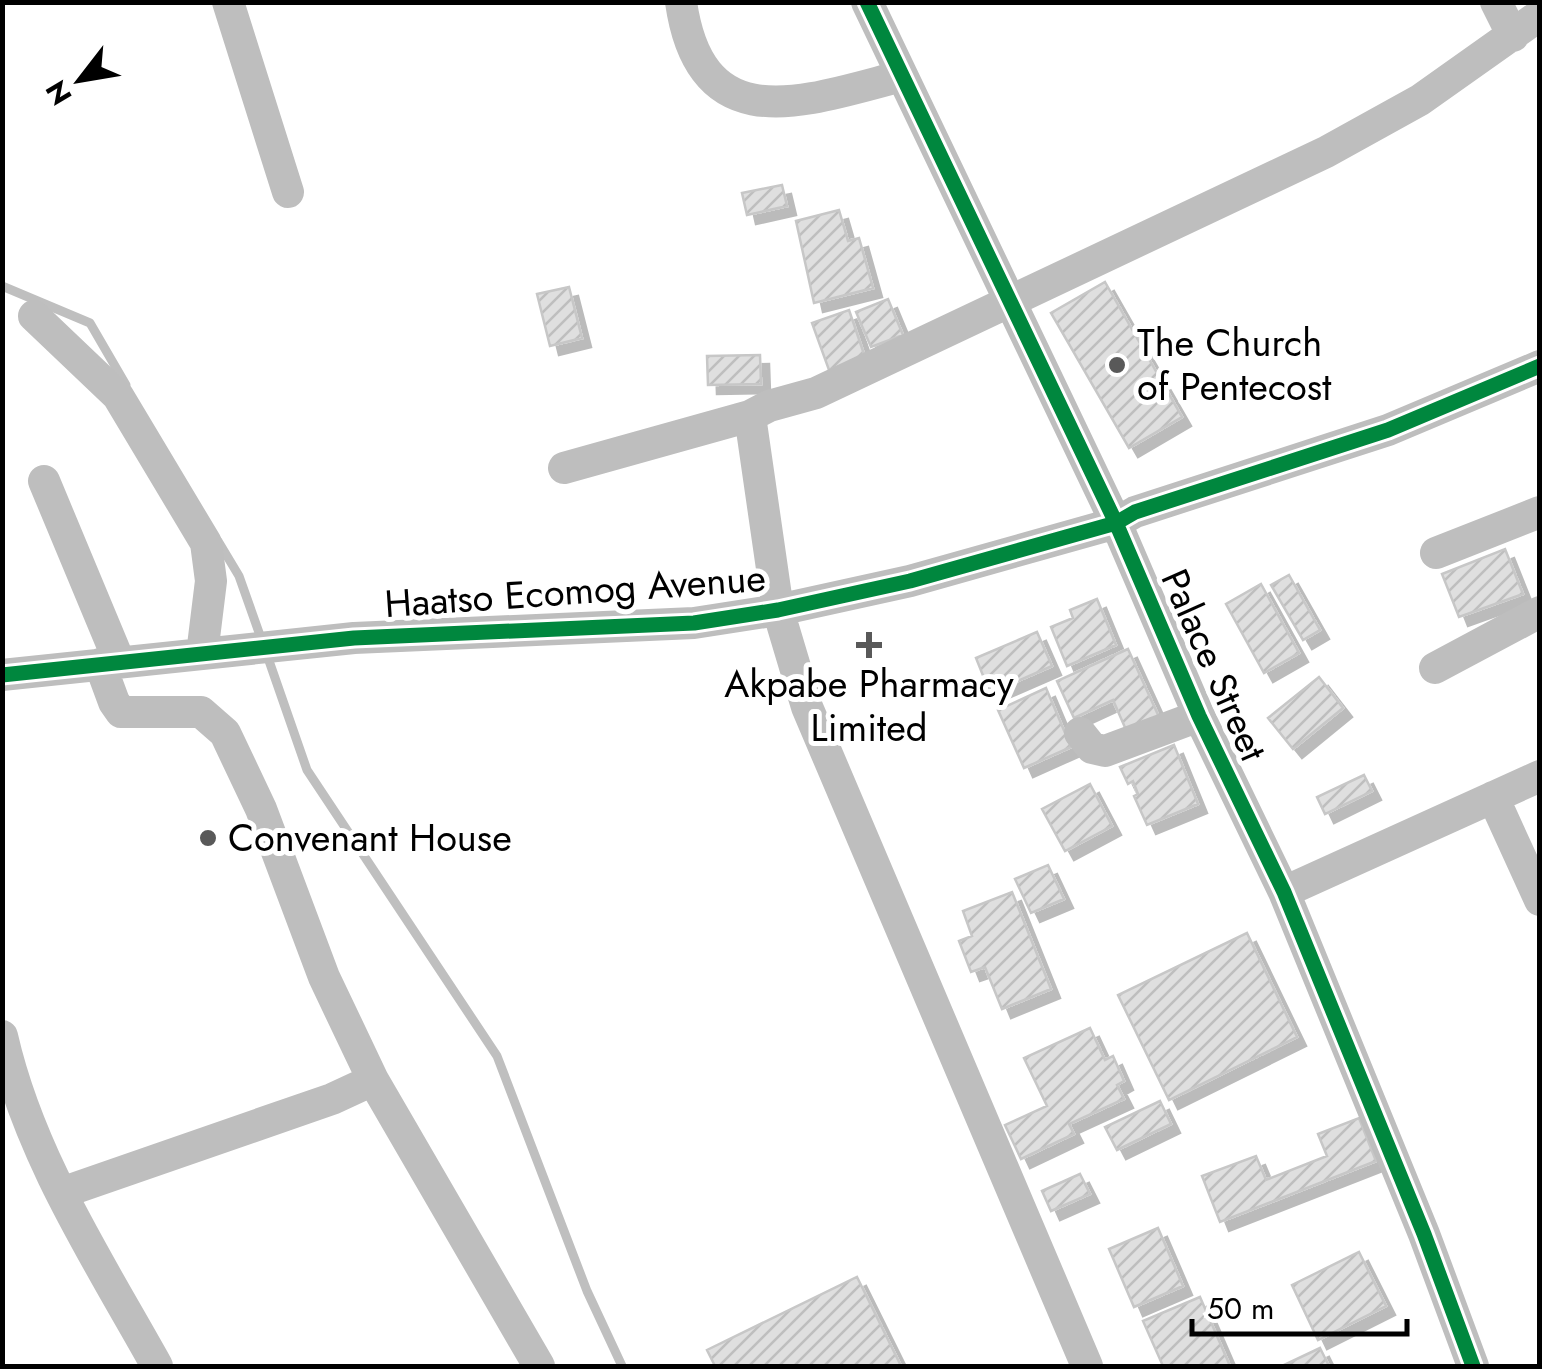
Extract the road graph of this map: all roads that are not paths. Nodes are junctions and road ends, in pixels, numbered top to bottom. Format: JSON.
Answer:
{"nodes":[{"id":1,"x":228,"y":2,"type":"edge"},
{"id":2,"x":682,"y":2,"type":"edge"},
{"id":3,"x":867,"y":2,"type":"edge"},
{"id":4,"x":1496,"y":2,"type":"edge"},
{"id":5,"x":1540,"y":15,"type":"edge"},
{"id":6,"x":1513,"y":36,"type":"junction"},
{"id":7,"x":902,"y":76,"type":"junction"},
{"id":8,"x":288,"y":192,"type":"dead end"},
{"id":9,"x":1011,"y":299,"type":"junction"},
{"id":10,"x":34,"y":316,"type":"dead end"},
{"id":11,"x":1540,"y":366,"type":"edge"},
{"id":12,"x":750,"y":416,"type":"junction"},
{"id":13,"x":564,"y":468,"type":"dead end"},
{"id":14,"x":44,"y":482,"type":"dead end"},
{"id":15,"x":1540,"y":512,"type":"edge"},
{"id":16,"x":1116,"y":523,"type":"junction"},
{"id":17,"x":1436,"y":553,"type":"dead end"},
{"id":18,"x":778,"y":610,"type":"junction"},
{"id":19,"x":1540,"y":612,"type":"edge"},
{"id":20,"x":217,"y":652,"type":"junction"},
{"id":21,"x":110,"y":663,"type":"junction"},
{"id":22,"x":1434,"y":668,"type":"dead end"},
{"id":23,"x":2,"y":675,"type":"edge"},
{"id":24,"x":1199,"y":716,"type":"junction"},
{"id":25,"x":1080,"y":733,"type":"dead end"},
{"id":26,"x":1540,"y":776,"type":"edge"},
{"id":27,"x":1493,"y":797,"type":"junction"},
{"id":28,"x":1284,"y":892,"type":"junction"},
{"id":29,"x":1540,"y":900,"type":"edge"},
{"id":30,"x":3,"y":1040,"type":"edge"},
{"id":31,"x":373,"y":1080,"type":"junction"},
{"id":32,"x":61,"y":1193,"type":"junction"},
{"id":33,"x":157,"y":1366,"type":"edge"},
{"id":34,"x":540,"y":1366,"type":"edge"},
{"id":35,"x":1087,"y":1366,"type":"edge"},
{"id":36,"x":1473,"y":1366,"type":"edge"}],
"edges":[{"from":1,"to":8,"type":"street"},
{"from":2,"to":7,"type":"street"},
{"from":3,"to":7,"type":"street","name":"Palace Street"},
{"from":4,"to":6,"type":"street"},
{"from":5,"to":6,"type":"street"},
{"from":6,"to":9,"type":"street"},
{"from":7,"to":9,"type":"street","name":"Palace Street"},
{"from":9,"to":12,"type":"street"},
{"from":9,"to":16,"type":"street","name":"Palace Street"},
{"from":10,"to":20,"type":"street"},
{"from":11,"to":16,"type":"street","name":"Haatso Ecomog Avenue"},
{"from":12,"to":13,"type":"street"},
{"from":12,"to":18,"type":"street"},
{"from":14,"to":21,"type":"street"},
{"from":15,"to":17,"type":"street"},
{"from":16,"to":18,"type":"street","name":"Haatso Ecomog Avenue"},
{"from":16,"to":24,"type":"street","name":"Palace Street"},
{"from":18,"to":20,"type":"street","name":"Haatso Ecomog Avenue"},
{"from":18,"to":35,"type":"street"},
{"from":19,"to":22,"type":"street"},
{"from":20,"to":21,"type":"street","name":"Haatso Ecomog Avenue"},
{"from":21,"to":23,"type":"street","name":"Haatso Ecomog Avenue"},
{"from":21,"to":31,"type":"street"},
{"from":24,"to":25,"type":"street"},
{"from":24,"to":28,"type":"street","name":"Palace Street"},
{"from":26,"to":27,"type":"street"},
{"from":27,"to":28,"type":"street"},
{"from":27,"to":29,"type":"street"},
{"from":28,"to":36,"type":"street","name":"Palace Street"},
{"from":30,"to":32,"type":"street"},
{"from":31,"to":32,"type":"street"},
{"from":31,"to":34,"type":"street"},
{"from":32,"to":33,"type":"street"}]}
